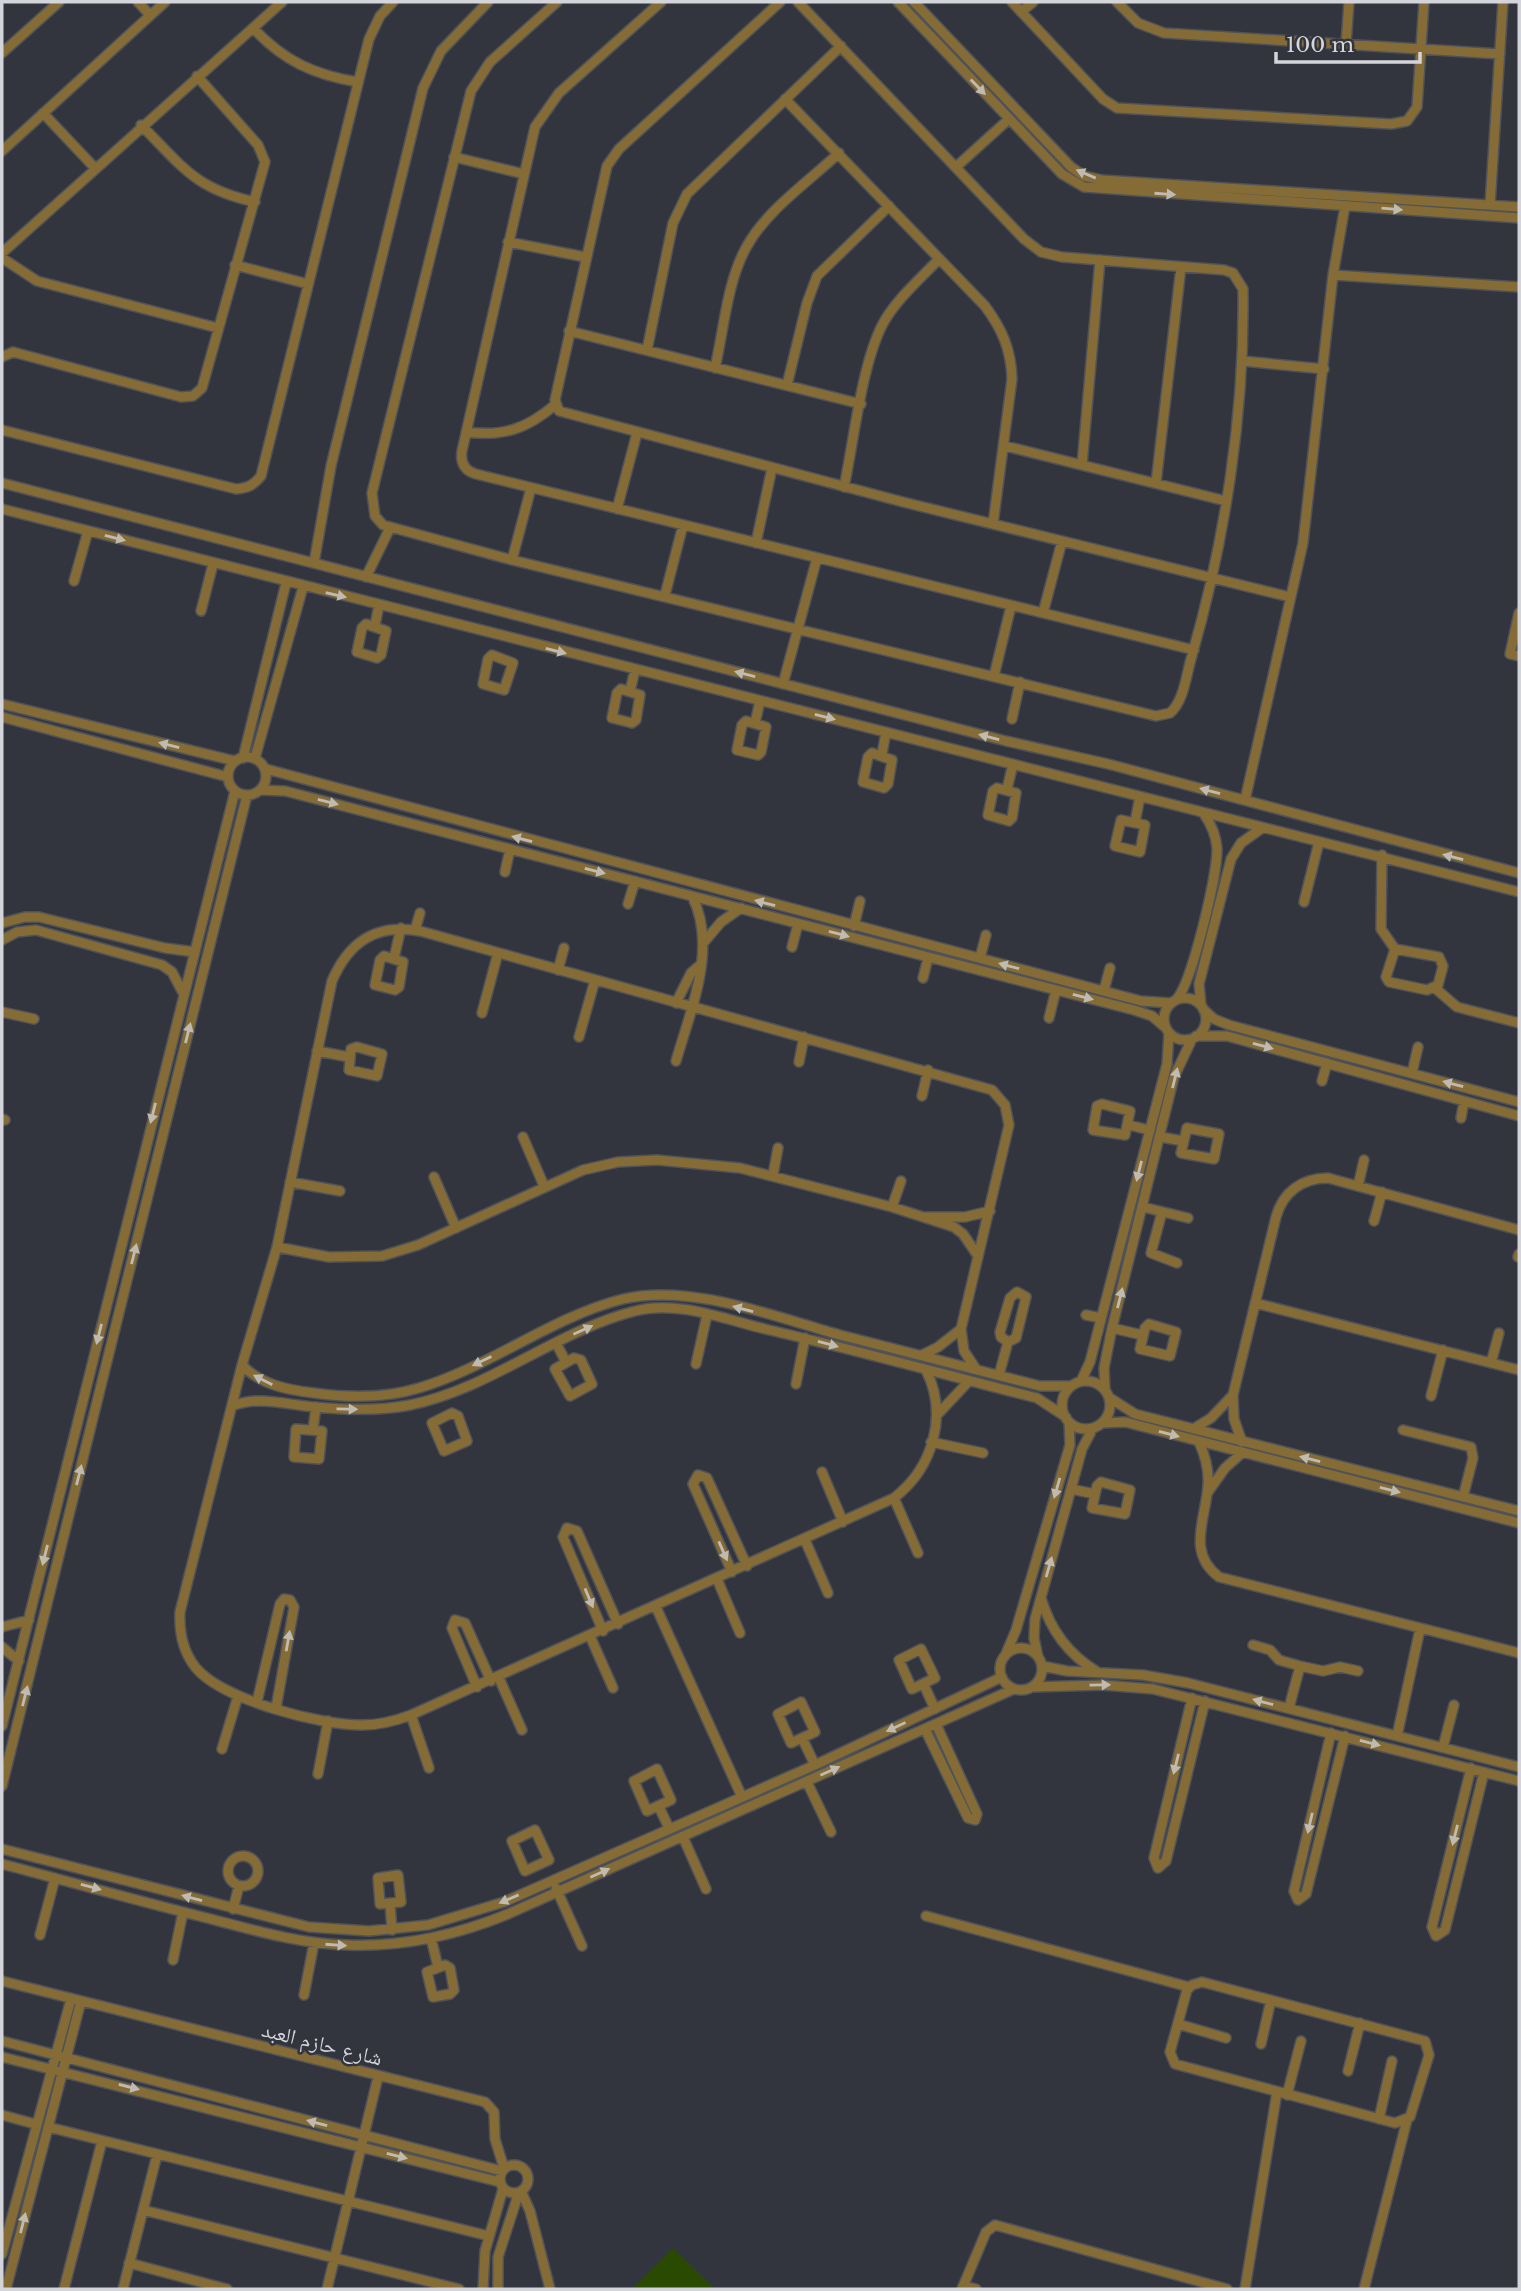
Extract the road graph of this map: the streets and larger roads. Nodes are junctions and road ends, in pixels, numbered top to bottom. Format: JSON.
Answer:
{"nodes":[{"id":1,"x":60,"y":2,"type":"edge"},
{"id":2,"x":138,"y":2,"type":"edge"},
{"id":3,"x":165,"y":2,"type":"edge"},
{"id":4,"x":282,"y":2,"type":"edge"},
{"id":5,"x":393,"y":2,"type":"edge"},
{"id":6,"x":488,"y":2,"type":"edge"},
{"id":7,"x":557,"y":2,"type":"edge"},
{"id":8,"x":661,"y":2,"type":"edge"},
{"id":9,"x":780,"y":2,"type":"edge"},
{"id":10,"x":798,"y":2,"type":"edge"},
{"id":11,"x":898,"y":2,"type":"edge"},
{"id":12,"x":914,"y":2,"type":"edge"},
{"id":13,"x":1012,"y":2,"type":"edge"},
{"id":14,"x":1033,"y":2,"type":"edge"},
{"id":15,"x":1117,"y":2,"type":"edge"},
{"id":16,"x":1349,"y":2,"type":"edge"},
{"id":17,"x":1424,"y":2,"type":"edge"},
{"id":18,"x":1503,"y":2,"type":"edge"},
{"id":19,"x":1021,"y":12,"type":"junction"},
{"id":20,"x":150,"y":15,"type":"junction"},
{"id":21,"x":253,"y":28,"type":"junction"},
{"id":22,"x":1346,"y":44,"type":"junction"},
{"id":23,"x":841,"y":46,"type":"junction"},
{"id":24,"x":1421,"y":49,"type":"junction"},
{"id":25,"x":2,"y":53,"type":"edge"},
{"id":26,"x":1500,"y":54,"type":"junction"},
{"id":27,"x":966,"y":57,"type":"junction"},
{"id":28,"x":957,"y":66,"type":"junction"},
{"id":29,"x":197,"y":76,"type":"junction"},
{"id":30,"x":358,"y":82,"type":"junction"},
{"id":31,"x":785,"y":99,"type":"junction"},
{"id":32,"x":43,"y":113,"type":"junction"},
{"id":33,"x":1009,"y":119,"type":"junction"},
{"id":34,"x":141,"y":125,"type":"junction"},
{"id":35,"x":2,"y":151,"type":"edge"},
{"id":36,"x":839,"y":153,"type":"junction"},
{"id":37,"x":454,"y":157,"type":"junction"},
{"id":38,"x":94,"y":167,"type":"junction"},
{"id":39,"x":956,"y":167,"type":"junction"},
{"id":40,"x":524,"y":174,"type":"junction"},
{"id":41,"x":255,"y":202,"type":"junction"},
{"id":42,"x":1490,"y":205,"type":"junction"},
{"id":43,"x":889,"y":206,"type":"junction"},
{"id":44,"x":1345,"y":206,"type":"junction"},
{"id":45,"x":1519,"y":207,"type":"edge"},
{"id":46,"x":1519,"y":218,"type":"edge"},
{"id":47,"x":508,"y":242,"type":"junction"},
{"id":48,"x":2,"y":253,"type":"edge"},
{"id":49,"x":585,"y":257,"type":"junction"},
{"id":50,"x":2,"y":258,"type":"edge"},
{"id":51,"x":939,"y":259,"type":"junction"},
{"id":52,"x":1100,"y":260,"type":"junction"},
{"id":53,"x":235,"y":265,"type":"junction"},
{"id":54,"x":1181,"y":267,"type":"junction"},
{"id":55,"x":1334,"y":275,"type":"junction"},
{"id":56,"x":307,"y":284,"type":"junction"},
{"id":57,"x":1519,"y":287,"type":"edge"},
{"id":58,"x":218,"y":328,"type":"junction"},
{"id":59,"x":569,"y":331,"type":"junction"},
{"id":60,"x":647,"y":350,"type":"junction"},
{"id":61,"x":2,"y":357,"type":"edge"},
{"id":62,"x":1242,"y":361,"type":"junction"},
{"id":63,"x":715,"y":368,"type":"junction"},
{"id":64,"x":1324,"y":369,"type":"junction"},
{"id":65,"x":787,"y":386,"type":"junction"},
{"id":66,"x":556,"y":404,"type":"junction"},
{"id":67,"x":861,"y":404,"type":"junction"},
{"id":68,"x":2,"y":430,"type":"edge"},
{"id":69,"x":466,"y":432,"type":"junction"},
{"id":70,"x":637,"y":433,"type":"junction"},
{"id":71,"x":1005,"y":446,"type":"junction"},
{"id":72,"x":1082,"y":465,"type":"junction"},
{"id":73,"x":772,"y":468,"type":"junction"},
{"id":74,"x":2,"y":483,"type":"edge"},
{"id":75,"x":1156,"y":484,"type":"junction"},
{"id":76,"x":845,"y":487,"type":"junction"},
{"id":77,"x":531,"y":488,"type":"junction"},
{"id":78,"x":1226,"y":501,"type":"junction"},
{"id":79,"x":2,"y":509,"type":"edge"},
{"id":80,"x":617,"y":509,"type":"junction"},
{"id":81,"x":993,"y":524,"type":"junction"},
{"id":82,"x":683,"y":525,"type":"junction"},
{"id":83,"x":390,"y":528,"type":"junction"},
{"id":84,"x":88,"y":531,"type":"junction"},
{"id":85,"x":1062,"y":541,"type":"junction"},
{"id":86,"x":756,"y":543,"type":"junction"},
{"id":87,"x":817,"y":558,"type":"junction"},
{"id":88,"x":512,"y":560,"type":"junction"},
{"id":89,"x":314,"y":563,"type":"junction"},
{"id":90,"x":213,"y":564,"type":"junction"},
{"id":91,"x":366,"y":577,"type":"junction"},
{"id":92,"x":1212,"y":579,"type":"junction"},
{"id":93,"x":74,"y":581,"type":"dead end"},
{"id":94,"x":286,"y":583,"type":"junction"},
{"id":95,"x":303,"y":587,"type":"junction"},
{"id":96,"x":664,"y":596,"type":"junction"},
{"id":97,"x":1290,"y":597,"type":"junction"},
{"id":98,"x":379,"y":605,"type":"junction"},
{"id":99,"x":1011,"y":606,"type":"junction"},
{"id":100,"x":280,"y":608,"type":"junction"},
{"id":101,"x":201,"y":611,"type":"dead end"},
{"id":102,"x":293,"y":613,"type":"junction"},
{"id":103,"x":1043,"y":613,"type":"junction"},
{"id":104,"x":1519,"y":613,"type":"edge"},
{"id":105,"x":375,"y":625,"type":"dead end"},
{"id":106,"x":798,"y":628,"type":"junction"},
{"id":107,"x":506,"y":638,"type":"junction"},
{"id":108,"x":1194,"y":650,"type":"junction"},
{"id":109,"x":1519,"y":656,"type":"edge"},
{"id":110,"x":501,"y":657,"type":"dead end"},
{"id":111,"x":635,"y":670,"type":"junction"},
{"id":112,"x":994,"y":676,"type":"junction"},
{"id":113,"x":1020,"y":682,"type":"junction"},
{"id":114,"x":783,"y":684,"type":"junction"},
{"id":115,"x":630,"y":691,"type":"dead end"},
{"id":116,"x":760,"y":701,"type":"junction"},
{"id":117,"x":2,"y":704,"type":"edge"},
{"id":118,"x":2,"y":718,"type":"edge"},
{"id":119,"x":1012,"y":719,"type":"dead end"},
{"id":120,"x":74,"y":722,"type":"junction"},
{"id":121,"x":755,"y":723,"type":"dead end"},
{"id":122,"x":886,"y":732,"type":"junction"},
{"id":123,"x":70,"y":735,"type":"junction"},
{"id":124,"x":881,"y":754,"type":"dead end"},
{"id":125,"x":255,"y":758,"type":"junction"},
{"id":126,"x":239,"y":760,"type":"junction"},
{"id":127,"x":1013,"y":764,"type":"junction"},
{"id":128,"x":266,"y":769,"type":"junction"},
{"id":129,"x":228,"y":776,"type":"junction"},
{"id":130,"x":1007,"y":789,"type":"dead end"},
{"id":131,"x":261,"y":790,"type":"junction"},
{"id":132,"x":235,"y":791,"type":"junction"},
{"id":133,"x":247,"y":795,"type":"junction"},
{"id":134,"x":1140,"y":797,"type":"junction"},
{"id":135,"x":1245,"y":800,"type":"junction"},
{"id":136,"x":1204,"y":814,"type":"junction"},
{"id":137,"x":1135,"y":822,"type":"dead end"},
{"id":138,"x":1262,"y":828,"type":"junction"},
{"id":139,"x":1319,"y":842,"type":"junction"},
{"id":140,"x":510,"y":849,"type":"junction"},
{"id":141,"x":562,"y":850,"type":"junction"},
{"id":142,"x":1382,"y":855,"type":"junction"},
{"id":143,"x":558,"y":861,"type":"junction"},
{"id":144,"x":505,"y":873,"type":"dead end"},
{"id":145,"x":1519,"y":873,"type":"edge"},
{"id":146,"x":635,"y":881,"type":"junction"},
{"id":147,"x":1519,"y":892,"type":"edge"},
{"id":148,"x":692,"y":896,"type":"junction"},
{"id":149,"x":860,"y":901,"type":"dead end"},
{"id":150,"x":1304,"y":902,"type":"dead end"},
{"id":151,"x":628,"y":904,"type":"dead end"},
{"id":152,"x":741,"y":908,"type":"junction"},
{"id":153,"x":420,"y":913,"type":"dead end"},
{"id":154,"x":2,"y":923,"type":"edge"},
{"id":155,"x":798,"y":924,"type":"junction"},
{"id":156,"x":854,"y":926,"type":"junction"},
{"id":157,"x":401,"y":928,"type":"junction"},
{"id":158,"x":415,"y":930,"type":"junction"},
{"id":159,"x":986,"y":934,"type":"dead end"},
{"id":160,"x":893,"y":936,"type":"junction"},
{"id":161,"x":2,"y":940,"type":"edge"},
{"id":162,"x":705,"y":941,"type":"junction"},
{"id":163,"x":792,"y":947,"type":"dead end"},
{"id":164,"x":564,"y":948,"type":"dead end"},
{"id":165,"x":890,"y":948,"type":"junction"},
{"id":166,"x":1395,"y":949,"type":"junction"},
{"id":167,"x":195,"y":952,"type":"junction"},
{"id":168,"x":498,"y":953,"type":"junction"},
{"id":169,"x":394,"y":958,"type":"dead end"},
{"id":170,"x":928,"y":958,"type":"junction"},
{"id":171,"x":981,"y":958,"type":"junction"},
{"id":172,"x":699,"y":966,"type":"junction"},
{"id":173,"x":1110,"y":968,"type":"dead end"},
{"id":174,"x":558,"y":970,"type":"junction"},
{"id":175,"x":923,"y":978,"type":"dead end"},
{"id":176,"x":595,"y":980,"type":"junction"},
{"id":177,"x":1435,"y":988,"type":"junction"},
{"id":178,"x":1056,"y":990,"type":"junction"},
{"id":179,"x":1104,"y":990,"type":"junction"},
{"id":180,"x":183,"y":993,"type":"junction"},
{"id":181,"x":1141,"y":1001,"type":"junction"},
{"id":182,"x":1174,"y":1001,"type":"junction"},
{"id":183,"x":676,"y":1003,"type":"junction"},
{"id":184,"x":691,"y":1007,"type":"junction"},
{"id":185,"x":1202,"y":1007,"type":"junction"},
{"id":186,"x":2,"y":1012,"type":"edge"},
{"id":187,"x":1139,"y":1012,"type":"junction"},
{"id":188,"x":482,"y":1013,"type":"dead end"},
{"id":189,"x":1049,"y":1017,"type":"dead end"},
{"id":190,"x":34,"y":1018,"type":"dead end"},
{"id":191,"x":1519,"y":1023,"type":"edge"},
{"id":192,"x":1167,"y":1030,"type":"junction"},
{"id":193,"x":579,"y":1037,"type":"dead end"},
{"id":194,"x":804,"y":1037,"type":"junction"},
{"id":195,"x":1194,"y":1037,"type":"junction"},
{"id":196,"x":1418,"y":1047,"type":"dead end"},
{"id":197,"x":317,"y":1051,"type":"junction"},
{"id":198,"x":349,"y":1057,"type":"dead end"},
{"id":199,"x":676,"y":1061,"type":"dead end"},
{"id":200,"x":799,"y":1062,"type":"dead end"},
{"id":201,"x":1327,"y":1063,"type":"junction"},
{"id":202,"x":928,"y":1070,"type":"junction"},
{"id":203,"x":1412,"y":1073,"type":"junction"},
{"id":204,"x":1322,"y":1081,"type":"dead end"},
{"id":205,"x":922,"y":1096,"type":"dead end"},
{"id":206,"x":1464,"y":1101,"type":"junction"},
{"id":207,"x":1519,"y":1102,"type":"edge"},
{"id":208,"x":1519,"y":1116,"type":"edge"},
{"id":209,"x":1461,"y":1118,"type":"dead end"},
{"id":210,"x":1129,"y":1125,"type":"junction"},
{"id":211,"x":1149,"y":1130,"type":"junction"},
{"id":212,"x":523,"y":1137,"type":"dead end"},
{"id":213,"x":1161,"y":1137,"type":"junction"},
{"id":214,"x":1183,"y":1141,"type":"junction"},
{"id":215,"x":778,"y":1149,"type":"dead end"},
{"id":216,"x":1364,"y":1160,"type":"dead end"},
{"id":217,"x":772,"y":1175,"type":"junction"},
{"id":218,"x":434,"y":1177,"type":"dead end"},
{"id":219,"x":901,"y":1181,"type":"dead end"},
{"id":220,"x":290,"y":1182,"type":"junction"},
{"id":221,"x":544,"y":1186,"type":"junction"},
{"id":222,"x":1358,"y":1186,"type":"junction"},
{"id":223,"x":340,"y":1191,"type":"dead end"},
{"id":224,"x":1381,"y":1192,"type":"junction"},
{"id":225,"x":892,"y":1207,"type":"junction"},
{"id":226,"x":1143,"y":1207,"type":"junction"},
{"id":227,"x":990,"y":1210,"type":"junction"},
{"id":228,"x":1161,"y":1212,"type":"junction"},
{"id":229,"x":926,"y":1217,"type":"junction"},
{"id":230,"x":1188,"y":1218,"type":"dead end"},
{"id":231,"x":1374,"y":1222,"type":"dead end"},
{"id":232,"x":1519,"y":1227,"type":"edge"},
{"id":233,"x":456,"y":1228,"type":"junction"},
{"id":234,"x":278,"y":1247,"type":"junction"},
{"id":235,"x":978,"y":1256,"type":"junction"},
{"id":236,"x":1177,"y":1263,"type":"dead end"},
{"id":237,"x":1255,"y":1303,"type":"junction"},
{"id":238,"x":707,"y":1315,"type":"junction"},
{"id":239,"x":1086,"y":1315,"type":"dead end"},
{"id":240,"x":1101,"y":1318,"type":"junction"},
{"id":241,"x":1112,"y":1328,"type":"junction"},
{"id":242,"x":961,"y":1329,"type":"junction"},
{"id":243,"x":1499,"y":1334,"type":"dead end"},
{"id":244,"x":1142,"y":1335,"type":"junction"},
{"id":245,"x":805,"y":1338,"type":"junction"},
{"id":246,"x":1007,"y":1342,"type":"junction"},
{"id":247,"x":556,"y":1343,"type":"junction"},
{"id":248,"x":516,"y":1344,"type":"junction"},
{"id":249,"x":1443,"y":1350,"type":"junction"},
{"id":250,"x":921,"y":1356,"type":"junction"},
{"id":251,"x":523,"y":1359,"type":"junction"},
{"id":252,"x":566,"y":1362,"type":"junction"},
{"id":253,"x":1492,"y":1363,"type":"junction"},
{"id":254,"x":696,"y":1364,"type":"dead end"},
{"id":255,"x":242,"y":1365,"type":"junction"},
{"id":256,"x":976,"y":1369,"type":"junction"},
{"id":257,"x":926,"y":1370,"type":"junction"},
{"id":258,"x":1519,"y":1370,"type":"edge"},
{"id":259,"x":999,"y":1376,"type":"junction"},
{"id":260,"x":969,"y":1381,"type":"junction"},
{"id":261,"x":1081,"y":1381,"type":"junction"},
{"id":262,"x":796,"y":1384,"type":"dead end"},
{"id":263,"x":1040,"y":1386,"type":"junction"},
{"id":264,"x":1071,"y":1386,"type":"junction"},
{"id":265,"x":1105,"y":1389,"type":"junction"},
{"id":266,"x":1233,"y":1395,"type":"junction"},
{"id":267,"x":1431,"y":1396,"type":"dead end"},
{"id":268,"x":439,"y":1397,"type":"junction"},
{"id":269,"x":1037,"y":1398,"type":"junction"},
{"id":270,"x":1110,"y":1398,"type":"junction"},
{"id":271,"x":232,"y":1406,"type":"junction"},
{"id":272,"x":316,"y":1408,"type":"junction"},
{"id":273,"x":939,"y":1413,"type":"junction"},
{"id":274,"x":1138,"y":1415,"type":"junction"},
{"id":275,"x":446,"y":1416,"type":"junction"},
{"id":276,"x":1067,"y":1419,"type":"junction"},
{"id":277,"x":1098,"y":1425,"type":"junction"},
{"id":278,"x":1135,"y":1425,"type":"junction"},
{"id":279,"x":313,"y":1429,"type":"junction"},
{"id":280,"x":1193,"y":1429,"type":"junction"},
{"id":281,"x":1403,"y":1430,"type":"dead end"},
{"id":282,"x":931,"y":1442,"type":"junction"},
{"id":283,"x":1199,"y":1442,"type":"junction"},
{"id":284,"x":1242,"y":1442,"type":"junction"},
{"id":285,"x":984,"y":1453,"type":"dead end"},
{"id":286,"x":1242,"y":1453,"type":"junction"},
{"id":287,"x":822,"y":1472,"type":"dead end"},
{"id":288,"x":1071,"y":1489,"type":"junction"},
{"id":289,"x":1095,"y":1494,"type":"junction"},
{"id":290,"x":1207,"y":1494,"type":"junction"},
{"id":291,"x":1463,"y":1497,"type":"junction"},
{"id":292,"x":894,"y":1498,"type":"junction"},
{"id":293,"x":719,"y":1505,"type":"junction"},
{"id":294,"x":705,"y":1511,"type":"junction"},
{"id":295,"x":1519,"y":1511,"type":"edge"},
{"id":296,"x":843,"y":1522,"type":"junction"},
{"id":297,"x":1519,"y":1523,"type":"edge"},
{"id":298,"x":805,"y":1540,"type":"junction"},
{"id":299,"x":918,"y":1553,"type":"dead end"},
{"id":300,"x":588,"y":1556,"type":"junction"},
{"id":301,"x":574,"y":1563,"type":"junction"},
{"id":302,"x":747,"y":1566,"type":"junction"},
{"id":303,"x":732,"y":1572,"type":"junction"},
{"id":304,"x":718,"y":1579,"type":"junction"},
{"id":305,"x":828,"y":1593,"type":"dead end"},
{"id":306,"x":1041,"y":1597,"type":"junction"},
{"id":307,"x":656,"y":1607,"type":"junction"},
{"id":308,"x":29,"y":1620,"type":"junction"},
{"id":309,"x":618,"y":1624,"type":"junction"},
{"id":310,"x":2,"y":1627,"type":"edge"},
{"id":311,"x":1420,"y":1629,"type":"junction"},
{"id":312,"x":603,"y":1631,"type":"junction"},
{"id":313,"x":740,"y":1633,"type":"dead end"},
{"id":314,"x":590,"y":1636,"type":"junction"},
{"id":315,"x":1254,"y":1645,"type":"dead end"},
{"id":316,"x":2,"y":1647,"type":"edge"},
{"id":317,"x":1519,"y":1653,"type":"edge"},
{"id":318,"x":1005,"y":1656,"type":"junction"},
{"id":319,"x":19,"y":1661,"type":"junction"},
{"id":320,"x":1040,"y":1662,"type":"junction"},
{"id":321,"x":1300,"y":1666,"type":"junction"},
{"id":322,"x":1358,"y":1671,"type":"dead end"},
{"id":323,"x":1098,"y":1672,"type":"junction"},
{"id":324,"x":1002,"y":1676,"type":"junction"},
{"id":325,"x":495,"y":1679,"type":"junction"},
{"id":326,"x":924,"y":1685,"type":"junction"},
{"id":327,"x":477,"y":1687,"type":"junction"},
{"id":328,"x":1032,"y":1687,"type":"junction"},
{"id":329,"x":613,"y":1688,"type":"dead end"},
{"id":330,"x":1014,"y":1689,"type":"junction"},
{"id":331,"x":1221,"y":1691,"type":"junction"},
{"id":332,"x":238,"y":1696,"type":"junction"},
{"id":333,"x":1192,"y":1698,"type":"junction"},
{"id":334,"x":1205,"y":1701,"type":"junction"},
{"id":335,"x":257,"y":1702,"type":"junction"},
{"id":336,"x":1217,"y":1704,"type":"junction"},
{"id":337,"x":1454,"y":1705,"type":"dead end"},
{"id":338,"x":276,"y":1708,"type":"junction"},
{"id":339,"x":935,"y":1709,"type":"junction"},
{"id":340,"x":1289,"y":1709,"type":"junction"},
{"id":341,"x":411,"y":1715,"type":"junction"},
{"id":342,"x":328,"y":1721,"type":"junction"},
{"id":343,"x":936,"y":1724,"type":"junction"},
{"id":344,"x":2,"y":1725,"type":"edge"},
{"id":345,"x":17,"y":1727,"type":"junction"},
{"id":346,"x":925,"y":1729,"type":"junction"},
{"id":347,"x":522,"y":1730,"type":"dead end"},
{"id":348,"x":1331,"y":1733,"type":"junction"},
{"id":349,"x":1397,"y":1736,"type":"junction"},
{"id":350,"x":1345,"y":1737,"type":"junction"},
{"id":351,"x":803,"y":1740,"type":"junction"},
{"id":352,"x":1443,"y":1747,"type":"junction"},
{"id":353,"x":222,"y":1749,"type":"dead end"},
{"id":354,"x":815,"y":1765,"type":"junction"},
{"id":355,"x":1519,"y":1767,"type":"edge"},
{"id":356,"x":429,"y":1768,"type":"dead end"},
{"id":357,"x":1471,"y":1769,"type":"junction"},
{"id":358,"x":1485,"y":1772,"type":"junction"},
{"id":359,"x":318,"y":1774,"type":"dead end"},
{"id":360,"x":1519,"y":1781,"type":"edge"},
{"id":361,"x":807,"y":1782,"type":"junction"},
{"id":362,"x":2,"y":1786,"type":"edge"},
{"id":363,"x":967,"y":1791,"type":"junction"},
{"id":364,"x":957,"y":1796,"type":"junction"},
{"id":365,"x":742,"y":1797,"type":"junction"},
{"id":366,"x":659,"y":1807,"type":"junction"},
{"id":367,"x":1161,"y":1823,"type":"junction"},
{"id":368,"x":1174,"y":1826,"type":"junction"},
{"id":369,"x":669,"y":1828,"type":"junction"},
{"id":370,"x":831,"y":1832,"type":"dead end"},
{"id":371,"x":683,"y":1837,"type":"junction"},
{"id":372,"x":2,"y":1849,"type":"edge"},
{"id":373,"x":1302,"y":1855,"type":"junction"},
{"id":374,"x":1315,"y":1858,"type":"junction"},
{"id":375,"x":2,"y":1864,"type":"edge"},
{"id":376,"x":538,"y":1867,"type":"junction"},
{"id":377,"x":55,"y":1878,"type":"junction"},
{"id":378,"x":549,"y":1882,"type":"junction"},
{"id":379,"x":133,"y":1883,"type":"junction"},
{"id":380,"x":239,"y":1886,"type":"dead end"},
{"id":381,"x":1442,"y":1886,"type":"junction"},
{"id":382,"x":706,"y":1889,"type":"dead end"},
{"id":383,"x":1455,"y":1889,"type":"junction"},
{"id":384,"x":558,"y":1892,"type":"junction"},
{"id":385,"x":130,"y":1898,"type":"junction"},
{"id":386,"x":390,"y":1904,"type":"dead end"},
{"id":387,"x":233,"y":1909,"type":"junction"},
{"id":388,"x":183,"y":1912,"type":"junction"},
{"id":389,"x":926,"y":1916,"type":"dead end"},
{"id":390,"x":392,"y":1930,"type":"junction"},
{"id":391,"x":40,"y":1935,"type":"dead end"},
{"id":392,"x":431,"y":1938,"type":"junction"},
{"id":393,"x":314,"y":1943,"type":"junction"},
{"id":394,"x":582,"y":1946,"type":"dead end"},
{"id":395,"x":173,"y":1959,"type":"dead end"},
{"id":396,"x":438,"y":1967,"type":"dead end"},
{"id":397,"x":2,"y":1981,"type":"edge"},
{"id":398,"x":1189,"y":1987,"type":"junction"},
{"id":399,"x":304,"y":1995,"type":"dead end"},
{"id":400,"x":76,"y":2000,"type":"junction"},
{"id":401,"x":1271,"y":2000,"type":"junction"},
{"id":402,"x":1360,"y":2023,"type":"junction"},
{"id":403,"x":1178,"y":2024,"type":"junction"},
{"id":404,"x":1226,"y":2038,"type":"dead end"},
{"id":405,"x":2,"y":2041,"type":"edge"},
{"id":406,"x":1301,"y":2041,"type":"dead end"},
{"id":407,"x":1261,"y":2044,"type":"dead end"},
{"id":408,"x":55,"y":2055,"type":"junction"},
{"id":409,"x":2,"y":2057,"type":"edge"},
{"id":410,"x":66,"y":2058,"type":"junction"},
{"id":411,"x":1392,"y":2061,"type":"dead end"},
{"id":412,"x":52,"y":2069,"type":"junction"},
{"id":413,"x":63,"y":2070,"type":"junction"},
{"id":414,"x":1348,"y":2071,"type":"dead end"},
{"id":415,"x":378,"y":2077,"type":"junction"},
{"id":416,"x":1277,"y":2092,"type":"junction"},
{"id":417,"x":1287,"y":2095,"type":"junction"},
{"id":418,"x":2,"y":2115,"type":"edge"},
{"id":419,"x":1379,"y":2119,"type":"junction"},
{"id":420,"x":1407,"y":2120,"type":"junction"},
{"id":421,"x":35,"y":2124,"type":"junction"},
{"id":422,"x":48,"y":2127,"type":"junction"},
{"id":423,"x":364,"y":2136,"type":"junction"},
{"id":424,"x":102,"y":2141,"type":"junction"},
{"id":425,"x":361,"y":2147,"type":"junction"},
{"id":426,"x":157,"y":2155,"type":"junction"},
{"id":427,"x":503,"y":2169,"type":"junction"},
{"id":428,"x":501,"y":2186,"type":"junction"},
{"id":429,"x":520,"y":2192,"type":"junction"},
{"id":430,"x":348,"y":2204,"type":"junction"},
{"id":431,"x":143,"y":2210,"type":"junction"},
{"id":432,"x":489,"y":2236,"type":"junction"},
{"id":433,"x":2,"y":2254,"type":"edge"},
{"id":434,"x":335,"y":2258,"type":"junction"},
{"id":435,"x":129,"y":2263,"type":"junction"},
{"id":436,"x":962,"y":2288,"type":"edge"},
{"id":437,"x":6,"y":2289,"type":"edge"},
{"id":438,"x":64,"y":2289,"type":"edge"},
{"id":439,"x":123,"y":2289,"type":"edge"},
{"id":440,"x":227,"y":2289,"type":"edge"},
{"id":441,"x":327,"y":2289,"type":"edge"},
{"id":442,"x":460,"y":2289,"type":"edge"},
{"id":443,"x":483,"y":2289,"type":"edge"},
{"id":444,"x":498,"y":2289,"type":"edge"},
{"id":445,"x":550,"y":2289,"type":"edge"},
{"id":446,"x":976,"y":2289,"type":"edge"},
{"id":447,"x":1227,"y":2289,"type":"edge"},
{"id":448,"x":1245,"y":2289,"type":"edge"},
{"id":449,"x":1364,"y":2289,"type":"edge"}],
"edges":[{"from":1,"to":25,"type":"street"},
{"from":2,"to":20,"type":"street"},
{"from":3,"to":20,"type":"street"},
{"from":4,"to":21,"type":"street"},
{"from":5,"to":30,"type":"street"},
{"from":6,"to":89,"type":"street"},
{"from":7,"to":37,"type":"street"},
{"from":8,"to":40,"type":"street"},
{"from":9,"to":49,"type":"street"},
{"from":10,"to":23,"type":"street"},
{"from":11,"to":28,"type":"street"},
{"from":12,"to":27,"type":"street"},
{"from":13,"to":19,"type":"street"},
{"from":14,"to":19,"type":"street"},
{"from":15,"to":22,"type":"street"},
{"from":16,"to":22,"type":"street"},
{"from":17,"to":24,"type":"street"},
{"from":18,"to":26,"type":"street"},
{"from":19,"to":24,"type":"street"},
{"from":20,"to":32,"type":"street"},
{"from":21,"to":29,"type":"street"},
{"from":21,"to":30,"type":"street"},
{"from":22,"to":24,"type":"street"},
{"from":23,"to":31,"type":"street"},
{"from":23,"to":39,"type":"street"},
{"from":24,"to":26,"type":"street"},
{"from":26,"to":42,"type":"street"},
{"from":27,"to":28,"type":"street"},
{"from":42,"to":27,"type":"street","one_way":true},
{"from":28,"to":33,"type":"street","one_way":true},
{"from":29,"to":34,"type":"street"},
{"from":29,"to":41,"type":"street"},
{"from":30,"to":56,"type":"street"},
{"from":31,"to":36,"type":"street"},
{"from":31,"to":60,"type":"street"},
{"from":32,"to":35,"type":"street"},
{"from":32,"to":38,"type":"street"},
{"from":33,"to":39,"type":"street"},
{"from":33,"to":44,"type":"street","one_way":true},
{"from":34,"to":38,"type":"street"},
{"from":34,"to":41,"type":"street"},
{"from":36,"to":43,"type":"street"},
{"from":36,"to":63,"type":"street"},
{"from":37,"to":40,"type":"street"},
{"from":37,"to":83,"type":"street"},
{"from":38,"to":48,"type":"street"},
{"from":39,"to":52,"type":"street"},
{"from":40,"to":47,"type":"street"},
{"from":41,"to":53,"type":"street"},
{"from":42,"to":45,"type":"street"},
{"from":43,"to":51,"type":"street"},
{"from":43,"to":65,"type":"street"},
{"from":44,"to":46,"type":"street","one_way":true},
{"from":44,"to":55,"type":"street"},
{"from":47,"to":49,"type":"street"},
{"from":47,"to":69,"type":"street"},
{"from":49,"to":59,"type":"street"},
{"from":50,"to":58,"type":"street"},
{"from":51,"to":67,"type":"street"},
{"from":51,"to":71,"type":"street"},
{"from":52,"to":54,"type":"street"},
{"from":52,"to":72,"type":"street"},
{"from":53,"to":56,"type":"street"},
{"from":53,"to":58,"type":"street"},
{"from":54,"to":62,"type":"street"},
{"from":54,"to":75,"type":"street"},
{"from":55,"to":57,"type":"street"},
{"from":55,"to":64,"type":"street"},
{"from":56,"to":68,"type":"street"},
{"from":58,"to":61,"type":"street"},
{"from":59,"to":60,"type":"street"},
{"from":59,"to":66,"type":"street"},
{"from":60,"to":63,"type":"street"},
{"from":62,"to":64,"type":"street"},
{"from":62,"to":78,"type":"street"},
{"from":63,"to":65,"type":"street"},
{"from":64,"to":97,"type":"street"},
{"from":65,"to":67,"type":"street"},
{"from":66,"to":69,"type":"street"},
{"from":66,"to":70,"type":"street"},
{"from":67,"to":76,"type":"street"},
{"from":69,"to":77,"type":"street"},
{"from":70,"to":73,"type":"street"},
{"from":70,"to":80,"type":"street"},
{"from":71,"to":72,"type":"street"},
{"from":71,"to":81,"type":"street"},
{"from":72,"to":75,"type":"street"},
{"from":73,"to":76,"type":"street"},
{"from":73,"to":86,"type":"street"},
{"from":74,"to":89,"type":"street"},
{"from":75,"to":78,"type":"street"},
{"from":76,"to":81,"type":"street"},
{"from":77,"to":80,"type":"street"},
{"from":77,"to":88,"type":"street"},
{"from":78,"to":92,"type":"street"},
{"from":79,"to":84,"type":"street"},
{"from":80,"to":82,"type":"street"},
{"from":81,"to":85,"type":"street"},
{"from":82,"to":86,"type":"street"},
{"from":82,"to":96,"type":"street"},
{"from":83,"to":88,"type":"street"},
{"from":83,"to":91,"type":"street"},
{"from":84,"to":90,"type":"street","one_way":true},
{"from":84,"to":93,"type":"street"},
{"from":85,"to":92,"type":"street"},
{"from":85,"to":103,"type":"street"},
{"from":86,"to":87,"type":"street"},
{"from":87,"to":99,"type":"street"},
{"from":87,"to":106,"type":"street"},
{"from":88,"to":96,"type":"street"},
{"from":89,"to":91,"type":"street"},
{"from":90,"to":94,"type":"street"},
{"from":90,"to":101,"type":"street"},
{"from":114,"to":91,"type":"street","one_way":true},
{"from":92,"to":97,"type":"street"},
{"from":92,"to":108,"type":"street"},
{"from":94,"to":95,"type":"street"},
{"from":94,"to":100,"type":"street"},
{"from":95,"to":98,"type":"street","one_way":true},
{"from":95,"to":102,"type":"street"},
{"from":96,"to":106,"type":"street"},
{"from":97,"to":135,"type":"street"},
{"from":98,"to":105,"type":"street"},
{"from":98,"to":107,"type":"street"},
{"from":99,"to":103,"type":"street"},
{"from":99,"to":112,"type":"street"},
{"from":100,"to":102,"type":"street"},
{"from":100,"to":126,"type":"street"},
{"from":102,"to":125,"type":"street"},
{"from":103,"to":108,"type":"street"},
{"from":104,"to":109,"type":"street"},
{"from":106,"to":112,"type":"street"},
{"from":106,"to":114,"type":"street"},
{"from":107,"to":110,"type":"street"},
{"from":107,"to":111,"type":"street","one_way":true},
{"from":108,"to":113,"type":"street"},
{"from":111,"to":115,"type":"street"},
{"from":111,"to":116,"type":"street"},
{"from":112,"to":113,"type":"street"},
{"from":113,"to":119,"type":"street"},
{"from":135,"to":114,"type":"street","one_way":true},
{"from":116,"to":121,"type":"street"},
{"from":116,"to":122,"type":"street","one_way":true},
{"from":117,"to":120,"type":"street"},
{"from":118,"to":123,"type":"street"},
{"from":120,"to":123,"type":"street"},
{"from":126,"to":120,"type":"street","one_way":true},
{"from":122,"to":124,"type":"street"},
{"from":122,"to":127,"type":"street"},
{"from":123,"to":129,"type":"street"},
{"from":125,"to":126,"type":"street"},
{"from":125,"to":128,"type":"street"},
{"from":126,"to":129,"type":"street"},
{"from":127,"to":130,"type":"street"},
{"from":127,"to":134,"type":"street"},
{"from":128,"to":131,"type":"street"},
{"from":141,"to":128,"type":"street","one_way":true},
{"from":129,"to":132,"type":"street"},
{"from":131,"to":133,"type":"street"},
{"from":131,"to":140,"type":"street","one_way":true},
{"from":132,"to":133,"type":"street"},
{"from":132,"to":167,"type":"street"},
{"from":345,"to":133,"type":"street","one_way":true},
{"from":134,"to":136,"type":"street"},
{"from":134,"to":137,"type":"street"},
{"from":145,"to":135,"type":"street","one_way":true},
{"from":136,"to":138,"type":"street"},
{"from":136,"to":182,"type":"street"},
{"from":138,"to":139,"type":"street"},
{"from":138,"to":185,"type":"street"},
{"from":139,"to":142,"type":"street"},
{"from":139,"to":150,"type":"street"},
{"from":140,"to":143,"type":"street"},
{"from":140,"to":144,"type":"street"},
{"from":141,"to":143,"type":"street"},
{"from":156,"to":141,"type":"street","one_way":true},
{"from":142,"to":147,"type":"street"},
{"from":142,"to":166,"type":"street"},
{"from":143,"to":146,"type":"street","one_way":true},
{"from":146,"to":148,"type":"street"},
{"from":146,"to":151,"type":"street"},
{"from":148,"to":152,"type":"street"},
{"from":148,"to":162,"type":"street"},
{"from":149,"to":156,"type":"street"},
{"from":152,"to":155,"type":"street"},
{"from":152,"to":162,"type":"street"},
{"from":153,"to":158,"type":"street"},
{"from":154,"to":167,"type":"street"},
{"from":155,"to":163,"type":"street"},
{"from":155,"to":165,"type":"street","one_way":true},
{"from":156,"to":160,"type":"street"},
{"from":157,"to":158,"type":"street"},
{"from":157,"to":169,"type":"street"},
{"from":157,"to":197,"type":"street"},
{"from":158,"to":168,"type":"street"},
{"from":159,"to":171,"type":"street"},
{"from":160,"to":165,"type":"street"},
{"from":160,"to":171,"type":"street"},
{"from":161,"to":180,"type":"street"},
{"from":162,"to":172,"type":"street"},
{"from":164,"to":174,"type":"street"},
{"from":165,"to":170,"type":"street"},
{"from":166,"to":177,"type":"street"},
{"from":166,"to":177,"type":"street"},
{"from":167,"to":180,"type":"street"},
{"from":168,"to":174,"type":"street"},
{"from":168,"to":188,"type":"street"},
{"from":170,"to":175,"type":"street"},
{"from":170,"to":178,"type":"street"},
{"from":179,"to":171,"type":"street","one_way":true},
{"from":172,"to":183,"type":"street"},
{"from":172,"to":184,"type":"street"},
{"from":173,"to":179,"type":"street"},
{"from":174,"to":176,"type":"street"},
{"from":176,"to":183,"type":"street"},
{"from":176,"to":193,"type":"street"},
{"from":177,"to":191,"type":"street"},
{"from":178,"to":187,"type":"street","one_way":true},
{"from":178,"to":189,"type":"street"},
{"from":179,"to":181,"type":"street"},
{"from":180,"to":308,"type":"street","one_way":true},
{"from":181,"to":182,"type":"street"},
{"from":181,"to":187,"type":"street"},
{"from":182,"to":185,"type":"street"},
{"from":182,"to":192,"type":"street"},
{"from":183,"to":184,"type":"street"},
{"from":184,"to":194,"type":"street"},
{"from":184,"to":199,"type":"street"},
{"from":185,"to":195,"type":"street"},
{"from":185,"to":203,"type":"street"},
{"from":186,"to":190,"type":"street"},
{"from":187,"to":192,"type":"street"},
{"from":192,"to":195,"type":"street"},
{"from":192,"to":211,"type":"street"},
{"from":194,"to":200,"type":"street"},
{"from":194,"to":202,"type":"street"},
{"from":195,"to":201,"type":"street","one_way":true},
{"from":213,"to":195,"type":"street","one_way":true},
{"from":196,"to":203,"type":"street"},
{"from":197,"to":198,"type":"street"},
{"from":197,"to":220,"type":"street"},
{"from":201,"to":204,"type":"street"},
{"from":201,"to":206,"type":"street"},
{"from":202,"to":205,"type":"street"},
{"from":202,"to":227,"type":"street"},
{"from":207,"to":203,"type":"street","one_way":true},
{"from":206,"to":208,"type":"street"},
{"from":206,"to":209,"type":"street"},
{"from":210,"to":210,"type":"street"},
{"from":210,"to":211,"type":"street"},
{"from":211,"to":240,"type":"street","one_way":true},
{"from":212,"to":221,"type":"street"},
{"from":213,"to":214,"type":"street"},
{"from":213,"to":226,"type":"street"},
{"from":214,"to":214,"type":"street"},
{"from":215,"to":217,"type":"street"},
{"from":216,"to":222,"type":"street"},
{"from":217,"to":221,"type":"street"},
{"from":217,"to":225,"type":"street"},
{"from":218,"to":233,"type":"street"},
{"from":219,"to":225,"type":"street"},
{"from":220,"to":223,"type":"street"},
{"from":220,"to":234,"type":"street"},
{"from":221,"to":233,"type":"street"},
{"from":222,"to":224,"type":"street"},
{"from":222,"to":237,"type":"street"},
{"from":224,"to":231,"type":"street"},
{"from":224,"to":232,"type":"street"},
{"from":225,"to":229,"type":"street"},
{"from":226,"to":228,"type":"street"},
{"from":241,"to":226,"type":"street","one_way":true},
{"from":227,"to":229,"type":"street"},
{"from":227,"to":235,"type":"street"},
{"from":228,"to":230,"type":"street"},
{"from":228,"to":236,"type":"street"},
{"from":229,"to":235,"type":"street"},
{"from":233,"to":234,"type":"street"},
{"from":234,"to":255,"type":"street"},
{"from":235,"to":242,"type":"street"},
{"from":237,"to":249,"type":"street"},
{"from":237,"to":266,"type":"street"},
{"from":238,"to":245,"type":"street"},
{"from":247,"to":238,"type":"street","one_way":true},
{"from":238,"to":254,"type":"street"},
{"from":239,"to":240,"type":"street"},
{"from":240,"to":261,"type":"street"},
{"from":241,"to":244,"type":"street"},
{"from":241,"to":265,"type":"street"},
{"from":242,"to":250,"type":"street"},
{"from":242,"to":256,"type":"street"},
{"from":243,"to":253,"type":"street"},
{"from":244,"to":244,"type":"street"},
{"from":245,"to":257,"type":"street","one_way":true},
{"from":245,"to":262,"type":"street"},
{"from":246,"to":246,"type":"street"},
{"from":246,"to":259,"type":"street"},
{"from":247,"to":251,"type":"street"},
{"from":247,"to":252,"type":"street"},
{"from":250,"to":248,"type":"street","one_way":true},
{"from":248,"to":251,"type":"street"},
{"from":248,"to":255,"type":"street","one_way":true},
{"from":249,"to":253,"type":"street"},
{"from":249,"to":267,"type":"street"},
{"from":250,"to":256,"type":"street"},
{"from":251,"to":268,"type":"street"},
{"from":252,"to":252,"type":"street"},
{"from":253,"to":258,"type":"street"},
{"from":255,"to":271,"type":"street"},
{"from":256,"to":259,"type":"street"},
{"from":257,"to":260,"type":"street"},
{"from":257,"to":273,"type":"street"},
{"from":259,"to":263,"type":"street"},
{"from":260,"to":269,"type":"street"},
{"from":260,"to":273,"type":"street"},
{"from":261,"to":264,"type":"street"},
{"from":261,"to":265,"type":"street"},
{"from":263,"to":264,"type":"street"},
{"from":263,"to":269,"type":"street"},
{"from":264,"to":276,"type":"street"},
{"from":265,"to":270,"type":"street"},
{"from":266,"to":280,"type":"street"},
{"from":266,"to":284,"type":"street"},
{"from":272,"to":268,"type":"street","one_way":true},
{"from":268,"to":275,"type":"street"},
{"from":269,"to":276,"type":"street"},
{"from":270,"to":274,"type":"street"},
{"from":270,"to":277,"type":"street"},
{"from":271,"to":272,"type":"street"},
{"from":271,"to":332,"type":"street"},
{"from":272,"to":279,"type":"street"},
{"from":273,"to":282,"type":"street"},
{"from":274,"to":278,"type":"street"},
{"from":274,"to":280,"type":"street"},
{"from":275,"to":275,"type":"street"},
{"from":276,"to":277,"type":"street"},
{"from":276,"to":318,"type":"street","one_way":true},
{"from":277,"to":278,"type":"street"},
{"from":277,"to":288,"type":"street"},
{"from":278,"to":283,"type":"street","one_way":true},
{"from":279,"to":279,"type":"street"},
{"from":280,"to":284,"type":"street"},
{"from":281,"to":291,"type":"street"},
{"from":282,"to":285,"type":"street"},
{"from":282,"to":292,"type":"street"},
{"from":283,"to":286,"type":"street"},
{"from":283,"to":290,"type":"street"},
{"from":291,"to":284,"type":"street","one_way":true},
{"from":286,"to":290,"type":"street"},
{"from":286,"to":297,"type":"street","one_way":true},
{"from":287,"to":296,"type":"street"},
{"from":288,"to":289,"type":"street"},
{"from":306,"to":288,"type":"street","one_way":true},
{"from":289,"to":289,"type":"street"},
{"from":290,"to":311,"type":"street"},
{"from":291,"to":295,"type":"street"},
{"from":292,"to":296,"type":"street"},
{"from":292,"to":299,"type":"street"},
{"from":293,"to":294,"type":"street"},
{"from":293,"to":294,"type":"street"},
{"from":293,"to":302,"type":"street"},
{"from":294,"to":303,"type":"street","one_way":true},
{"from":296,"to":298,"type":"street"},
{"from":298,"to":302,"type":"street"},
{"from":298,"to":305,"type":"street"},
{"from":300,"to":301,"type":"street"},
{"from":300,"to":301,"type":"street"},
{"from":300,"to":309,"type":"street"},
{"from":301,"to":312,"type":"street","one_way":true},
{"from":302,"to":303,"type":"street"},
{"from":303,"to":304,"type":"street"},
{"from":304,"to":307,"type":"street"},
{"from":304,"to":313,"type":"street"},
{"from":306,"to":320,"type":"street"},
{"from":306,"to":323,"type":"street"},
{"from":307,"to":309,"type":"street"},
{"from":307,"to":365,"type":"street"},
{"from":308,"to":310,"type":"street"},
{"from":308,"to":319,"type":"street"},
{"from":309,"to":312,"type":"street"},
{"from":311,"to":317,"type":"street"},
{"from":311,"to":349,"type":"street"},
{"from":312,"to":314,"type":"street"},
{"from":314,"to":325,"type":"street"},
{"from":314,"to":329,"type":"street"},
{"from":315,"to":321,"type":"street"},
{"from":316,"to":319,"type":"street"},
{"from":318,"to":320,"type":"street"},
{"from":318,"to":324,"type":"street"},
{"from":319,"to":344,"type":"street"},
{"from":320,"to":323,"type":"street"},
{"from":320,"to":328,"type":"street"},
{"from":321,"to":322,"type":"street"},
{"from":321,"to":340,"type":"street"},
{"from":323,"to":331,"type":"street"},
{"from":324,"to":330,"type":"street"},
{"from":324,"to":339,"type":"street"},
{"from":325,"to":327,"type":"street"},
{"from":325,"to":327,"type":"street"},
{"from":325,"to":347,"type":"street"},
{"from":326,"to":326,"type":"street"},
{"from":326,"to":339,"type":"street"},
{"from":327,"to":341,"type":"street"},
{"from":328,"to":330,"type":"street"},
{"from":328,"to":333,"type":"street","one_way":true},
{"from":330,"to":343,"type":"street"},
{"from":331,"to":336,"type":"street"},
{"from":340,"to":331,"type":"street","one_way":true},
{"from":332,"to":335,"type":"street"},
{"from":332,"to":353,"type":"street"},
{"from":333,"to":334,"type":"street"},
{"from":333,"to":367,"type":"street","one_way":true},
{"from":334,"to":336,"type":"street"},
{"from":334,"to":368,"type":"street"},
{"from":335,"to":338,"type":"street"},
{"from":338,"to":335,"type":"street","one_way":true},
{"from":336,"to":348,"type":"street"},
{"from":337,"to":352,"type":"street"},
{"from":338,"to":342,"type":"street"},
{"from":339,"to":354,"type":"street","one_way":true},
{"from":340,"to":349,"type":"street"},
{"from":341,"to":342,"type":"street"},
{"from":341,"to":356,"type":"street"},
{"from":342,"to":359,"type":"street"},
{"from":343,"to":346,"type":"street"},
{"from":343,"to":363,"type":"street"},
{"from":344,"to":345,"type":"street"},
{"from":345,"to":362,"type":"street"},
{"from":361,"to":346,"type":"street","one_way":true},
{"from":346,"to":364,"type":"street"},
{"from":348,"to":350,"type":"street"},
{"from":348,"to":373,"type":"street","one_way":true},
{"from":349,"to":352,"type":"street"},
{"from":350,"to":357,"type":"street","one_way":true},
{"from":350,"to":374,"type":"street"},
{"from":351,"to":351,"type":"street"},
{"from":351,"to":354,"type":"street"},
{"from":352,"to":355,"type":"street"},
{"from":354,"to":365,"type":"street"},
{"from":357,"to":358,"type":"street"},
{"from":357,"to":381,"type":"street","one_way":true},
{"from":358,"to":360,"type":"street"},
{"from":358,"to":383,"type":"street"},
{"from":361,"to":370,"type":"street"},
{"from":361,"to":371,"type":"street"},
{"from":363,"to":364,"type":"street"},
{"from":363,"to":364,"type":"street"},
{"from":365,"to":369,"type":"street"},
{"from":366,"to":366,"type":"street"},
{"from":366,"to":369,"type":"street"},
{"from":367,"to":368,"type":"street"},
{"from":367,"to":368,"type":"street"},
{"from":369,"to":378,"type":"street"},
{"from":371,"to":382,"type":"street"},
{"from":384,"to":371,"type":"street","one_way":true},
{"from":372,"to":379,"type":"street"},
{"from":373,"to":374,"type":"street"},
{"from":373,"to":374,"type":"street"},
{"from":375,"to":377,"type":"street"},
{"from":376,"to":376,"type":"street"},
{"from":376,"to":378,"type":"street"},
{"from":377,"to":385,"type":"street","one_way":true},
{"from":377,"to":391,"type":"street"},
{"from":378,"to":384,"type":"street"},
{"from":378,"to":390,"type":"street","one_way":true},
{"from":379,"to":385,"type":"street"},
{"from":387,"to":379,"type":"street","one_way":true},
{"from":380,"to":387,"type":"street"},
{"from":381,"to":383,"type":"street"},
{"from":381,"to":383,"type":"street"},
{"from":384,"to":392,"type":"street"},
{"from":384,"to":394,"type":"street"},
{"from":385,"to":388,"type":"street"},
{"from":386,"to":390,"type":"street"},
{"from":387,"to":390,"type":"street"},
{"from":388,"to":393,"type":"street"},
{"from":388,"to":395,"type":"street"},
{"from":389,"to":398,"type":"street"},
{"from":393,"to":392,"type":"street","one_way":true},
{"from":392,"to":396,"type":"street"},
{"from":393,"to":399,"type":"street"},
{"from":397,"to":400,"type":"street","name":"شارع حازم العبد"},
{"from":398,"to":401,"type":"street"},
{"from":398,"to":403,"type":"street"},
{"from":400,"to":408,"type":"street"},
{"from":400,"to":410,"type":"street"},
{"from":400,"to":415,"type":"street","name":"شارع حازم العبد"},
{"from":401,"to":402,"type":"street"},
{"from":401,"to":407,"type":"street"},
{"from":402,"to":414,"type":"street"},
{"from":402,"to":420,"type":"street"},
{"from":403,"to":404,"type":"street"},
{"from":403,"to":416,"type":"street"},
{"from":405,"to":408,"type":"street"},
{"from":406,"to":417,"type":"street"},
{"from":408,"to":410,"type":"street"},
{"from":408,"to":412,"type":"street"},
{"from":409,"to":412,"type":"street"},
{"from":410,"to":413,"type":"street"},
{"from":423,"to":410,"type":"street","one_way":true},
{"from":411,"to":419,"type":"street"},
{"from":412,"to":413,"type":"street"},
{"from":412,"to":421,"type":"street"},
{"from":413,"to":422,"type":"street"},
{"from":413,"to":425,"type":"street","one_way":true},
{"from":415,"to":423,"type":"street"},
{"from":415,"to":427,"type":"street","name":"شارع حازم العبد"},
{"from":416,"to":417,"type":"street"},
{"from":416,"to":448,"type":"street"},
{"from":417,"to":419,"type":"street"},
{"from":418,"to":421,"type":"street"},
{"from":419,"to":420,"type":"street"},
{"from":420,"to":449,"type":"street"},
{"from":421,"to":433,"type":"street"},
{"from":422,"to":424,"type":"street"},
{"from":437,"to":422,"type":"street","one_way":true},
{"from":423,"to":425,"type":"street"},
{"from":423,"to":427,"type":"street"},
{"from":424,"to":426,"type":"street"},
{"from":424,"to":438,"type":"street"},
{"from":425,"to":428,"type":"street","one_way":true},
{"from":425,"to":430,"type":"street"},
{"from":426,"to":430,"type":"street"},
{"from":426,"to":431,"type":"street"},
{"from":427,"to":428,"type":"street"},
{"from":427,"to":429,"type":"street"},
{"from":428,"to":429,"type":"street"},
{"from":428,"to":432,"type":"street"},
{"from":429,"to":444,"type":"street"},
{"from":429,"to":445,"type":"street"},
{"from":430,"to":432,"type":"street"},
{"from":430,"to":434,"type":"street"},
{"from":431,"to":434,"type":"street"},
{"from":431,"to":435,"type":"street"},
{"from":432,"to":443,"type":"street"},
{"from":434,"to":441,"type":"street"},
{"from":434,"to":442,"type":"street"},
{"from":435,"to":439,"type":"street"},
{"from":435,"to":440,"type":"street"},
{"from":436,"to":446,"type":"street"},
{"from":436,"to":447,"type":"street"}]}
